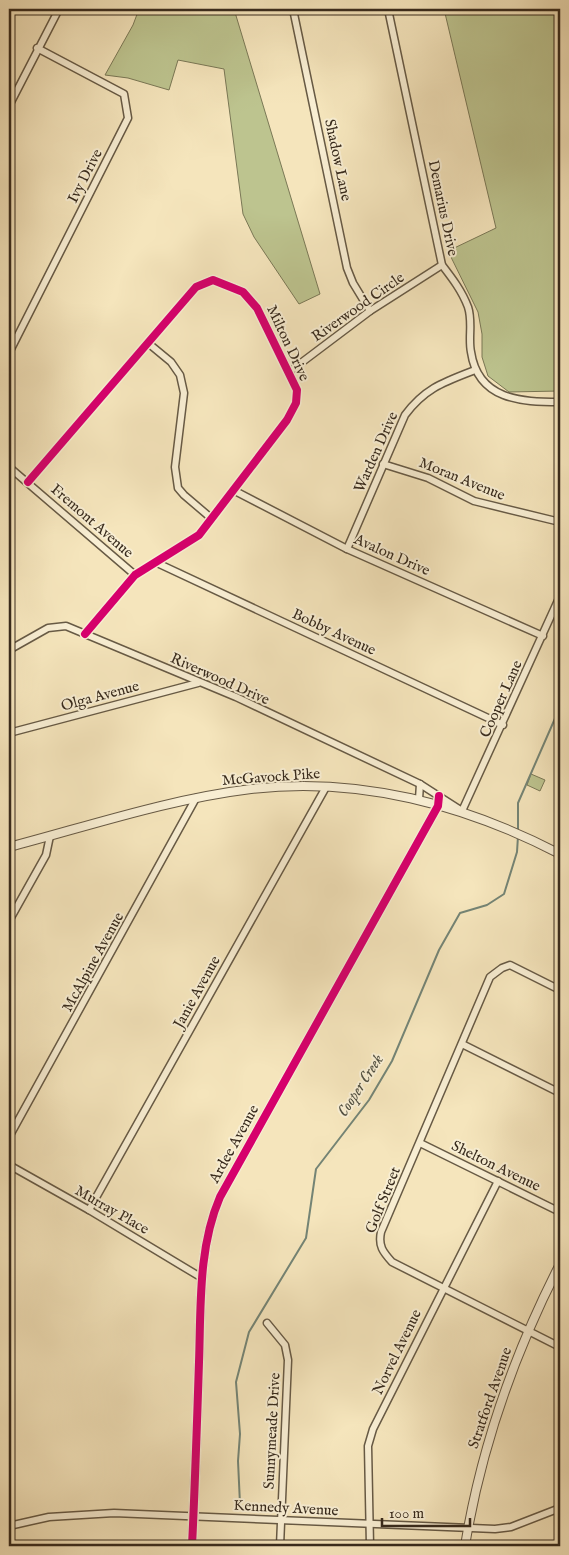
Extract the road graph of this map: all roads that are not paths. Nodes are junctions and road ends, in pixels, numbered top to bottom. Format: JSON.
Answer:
{"nodes":[{"id":1,"x":59,"y":9,"type":"edge"},
{"id":2,"x":294,"y":9,"type":"edge"},
{"id":3,"x":388,"y":9,"type":"edge"},
{"id":4,"x":37,"y":48,"type":"junction"},
{"id":5,"x":9,"y":106,"type":"edge"},
{"id":6,"x":442,"y":265,"type":"junction"},
{"id":7,"x":370,"y":311,"type":"junction"},
{"id":8,"x":148,"y":344,"type":"junction"},
{"id":9,"x":9,"y":353,"type":"edge"},
{"id":10,"x":475,"y":370,"type":"junction"},
{"id":11,"x":289,"y":372,"type":"junction"},
{"id":12,"x":560,"y":402,"type":"edge"},
{"id":13,"x":384,"y":464,"type":"junction"},
{"id":14,"x":9,"y":467,"type":"edge"},
{"id":15,"x":28,"y":482,"type":"junction"},
{"id":16,"x":235,"y":491,"type":"junction"},
{"id":17,"x":211,"y":518,"type":"junction"},
{"id":18,"x":560,"y":522,"type":"edge"},
{"id":19,"x":347,"y":549,"type":"junction"},
{"id":20,"x":155,"y":562,"type":"junction"},
{"id":21,"x":135,"y":575,"type":"junction"},
{"id":22,"x":560,"y":596,"type":"edge"},
{"id":23,"x":86,"y":634,"type":"junction"},
{"id":24,"x":543,"y":636,"type":"junction"},
{"id":25,"x":9,"y":650,"type":"edge"},
{"id":26,"x":198,"y":683,"type":"junction"},
{"id":27,"x":503,"y":725,"type":"junction"},
{"id":28,"x":9,"y":734,"type":"edge"},
{"id":29,"x":420,"y":784,"type":"junction"},
{"id":30,"x":326,"y":787,"type":"junction"},
{"id":31,"x":439,"y":796,"type":"junction"},
{"id":32,"x":196,"y":798,"type":"junction"},
{"id":33,"x":419,"y":799,"type":"junction"},
{"id":34,"x":438,"y":806,"type":"junction"},
{"id":35,"x":462,"y":811,"type":"junction"},
{"id":36,"x":50,"y":836,"type":"junction"},
{"id":37,"x":9,"y":847,"type":"edge"},
{"id":38,"x":560,"y":854,"type":"edge"},
{"id":39,"x":9,"y":921,"type":"edge"},
{"id":40,"x":560,"y":990,"type":"edge"},
{"id":41,"x":462,"y":1044,"type":"junction"},
{"id":42,"x":560,"y":1093,"type":"edge"},
{"id":43,"x":9,"y":1137,"type":"edge"},
{"id":44,"x":420,"y":1143,"type":"junction"},
{"id":45,"x":9,"y":1165,"type":"edge"},
{"id":46,"x":498,"y":1181,"type":"junction"},
{"id":47,"x":89,"y":1210,"type":"junction"},
{"id":48,"x":560,"y":1212,"type":"edge"},
{"id":49,"x":560,"y":1264,"type":"edge"},
{"id":50,"x":202,"y":1278,"type":"junction"},
{"id":51,"x":443,"y":1288,"type":"junction"},
{"id":52,"x":267,"y":1323,"type":"dead end"},
{"id":53,"x":528,"y":1331,"type":"junction"},
{"id":54,"x":560,"y":1347,"type":"edge"},
{"id":55,"x":560,"y":1508,"type":"edge"},
{"id":56,"x":194,"y":1517,"type":"junction"},
{"id":57,"x":280,"y":1521,"type":"junction"},
{"id":58,"x":371,"y":1525,"type":"junction"},
{"id":59,"x":9,"y":1526,"type":"edge"},
{"id":60,"x":468,"y":1528,"type":"junction"},
{"id":61,"x":192,"y":1546,"type":"edge"},
{"id":62,"x":280,"y":1546,"type":"edge"},
{"id":63,"x":370,"y":1546,"type":"edge"},
{"id":64,"x":465,"y":1546,"type":"edge"}],
"edges":[{"from":1,"to":4,"type":"street"},
{"from":2,"to":7,"type":"street","name":"Shadow Lane"},
{"from":3,"to":6,"type":"street","name":"Demarius Drive"},
{"from":4,"to":5,"type":"street"},
{"from":4,"to":9,"type":"street","name":"Ivy Drive"},
{"from":6,"to":7,"type":"street","name":"Riverwood Circle"},
{"from":6,"to":10,"type":"street","name":"Demarius Drive"},
{"from":7,"to":11,"type":"street","name":"Riverwood Circle"},
{"from":8,"to":11,"type":"street","name":"Milton Drive"},
{"from":8,"to":15,"type":"street","name":"Milton Drive"},
{"from":8,"to":17,"type":"street"},
{"from":10,"to":12,"type":"street","name":"Demarius Drive"},
{"from":10,"to":13,"type":"street","name":"Warden Drive"},
{"from":11,"to":16,"type":"street","name":"Milton Drive"},
{"from":13,"to":18,"type":"street","name":"Moran Avenue"},
{"from":13,"to":19,"type":"street","name":"Warden Drive"},
{"from":14,"to":15,"type":"street","name":"Fremont Avenue"},
{"from":15,"to":21,"type":"street","name":"Fremont Avenue"},
{"from":16,"to":17,"type":"street","name":"Milton Drive"},
{"from":16,"to":19,"type":"street","name":"Avalon Drive"},
{"from":17,"to":20,"type":"street","name":"Milton Drive"},
{"from":19,"to":24,"type":"street","name":"Avalon Drive"},
{"from":20,"to":21,"type":"street","name":"Milton Drive"},
{"from":20,"to":27,"type":"street","name":"Bobby Avenue"},
{"from":21,"to":23,"type":"street","name":"Milton Drive"},
{"from":22,"to":24,"type":"street","name":"Cooper Lane"},
{"from":23,"to":25,"type":"street","name":"Riverwood Drive"},
{"from":23,"to":26,"type":"street","name":"Riverwood Drive"},
{"from":24,"to":27,"type":"street","name":"Cooper Lane"},
{"from":26,"to":28,"type":"street","name":"Olga Avenue"},
{"from":26,"to":29,"type":"street","name":"Riverwood Drive"},
{"from":27,"to":35,"type":"street","name":"Cooper Lane"},
{"from":29,"to":31,"type":"street","name":"Riverwood Drive"},
{"from":29,"to":33,"type":"street"},
{"from":30,"to":32,"type":"street","name":"McGavock Pike"},
{"from":30,"to":33,"type":"street","name":"McGavock Pike"},
{"from":30,"to":47,"type":"street","name":"Janie Avenue"},
{"from":31,"to":34,"type":"street","name":"Ardee Avenue"},
{"from":31,"to":35,"type":"street","name":"Riverwood Drive"},
{"from":32,"to":36,"type":"street","name":"McGavock Pike"},
{"from":32,"to":43,"type":"street","name":"McAlpine Avenue"},
{"from":33,"to":34,"type":"street","name":"McGavock Pike"},
{"from":34,"to":35,"type":"street","name":"McGavock Pike"},
{"from":34,"to":50,"type":"street","name":"Ardee Avenue"},
{"from":35,"to":38,"type":"street","name":"McGavock Pike"},
{"from":36,"to":37,"type":"street","name":"McGavock Pike"},
{"from":36,"to":39,"type":"street"},
{"from":40,"to":41,"type":"street","name":"Golf Street"},
{"from":41,"to":42,"type":"street"},
{"from":41,"to":44,"type":"street","name":"Golf Street"},
{"from":44,"to":46,"type":"street","name":"Shelton Avenue"},
{"from":44,"to":51,"type":"street","name":"Golf Street"},
{"from":45,"to":47,"type":"street","name":"Murray Place"},
{"from":46,"to":48,"type":"street","name":"Shelton Avenue"},
{"from":46,"to":51,"type":"street","name":"Norvel Avenue"},
{"from":47,"to":50,"type":"street","name":"Murray Place"},
{"from":49,"to":53,"type":"street","name":"Stratford Avenue"},
{"from":50,"to":56,"type":"street","name":"Ardee Avenue"},
{"from":51,"to":53,"type":"street","name":"Golf Street"},
{"from":51,"to":58,"type":"street","name":"Norvel Avenue"},
{"from":52,"to":57,"type":"street","name":"Sunnymeade Drive"},
{"from":53,"to":54,"type":"street","name":"Golf Street"},
{"from":53,"to":60,"type":"street","name":"Stratford Avenue"},
{"from":55,"to":60,"type":"street","name":"Kennedy Avenue"},
{"from":56,"to":57,"type":"street","name":"Kennedy Avenue"},
{"from":56,"to":59,"type":"street","name":"Kennedy Avenue"},
{"from":56,"to":61,"type":"street","name":"Ardee Avenue"},
{"from":57,"to":58,"type":"street","name":"Kennedy Avenue"},
{"from":57,"to":62,"type":"street","name":"Sunnymeade Drive"},
{"from":58,"to":60,"type":"street","name":"Kennedy Avenue"},
{"from":58,"to":63,"type":"street","name":"Norvel Avenue"},
{"from":60,"to":64,"type":"street","name":"Stratford Avenue"}]}
